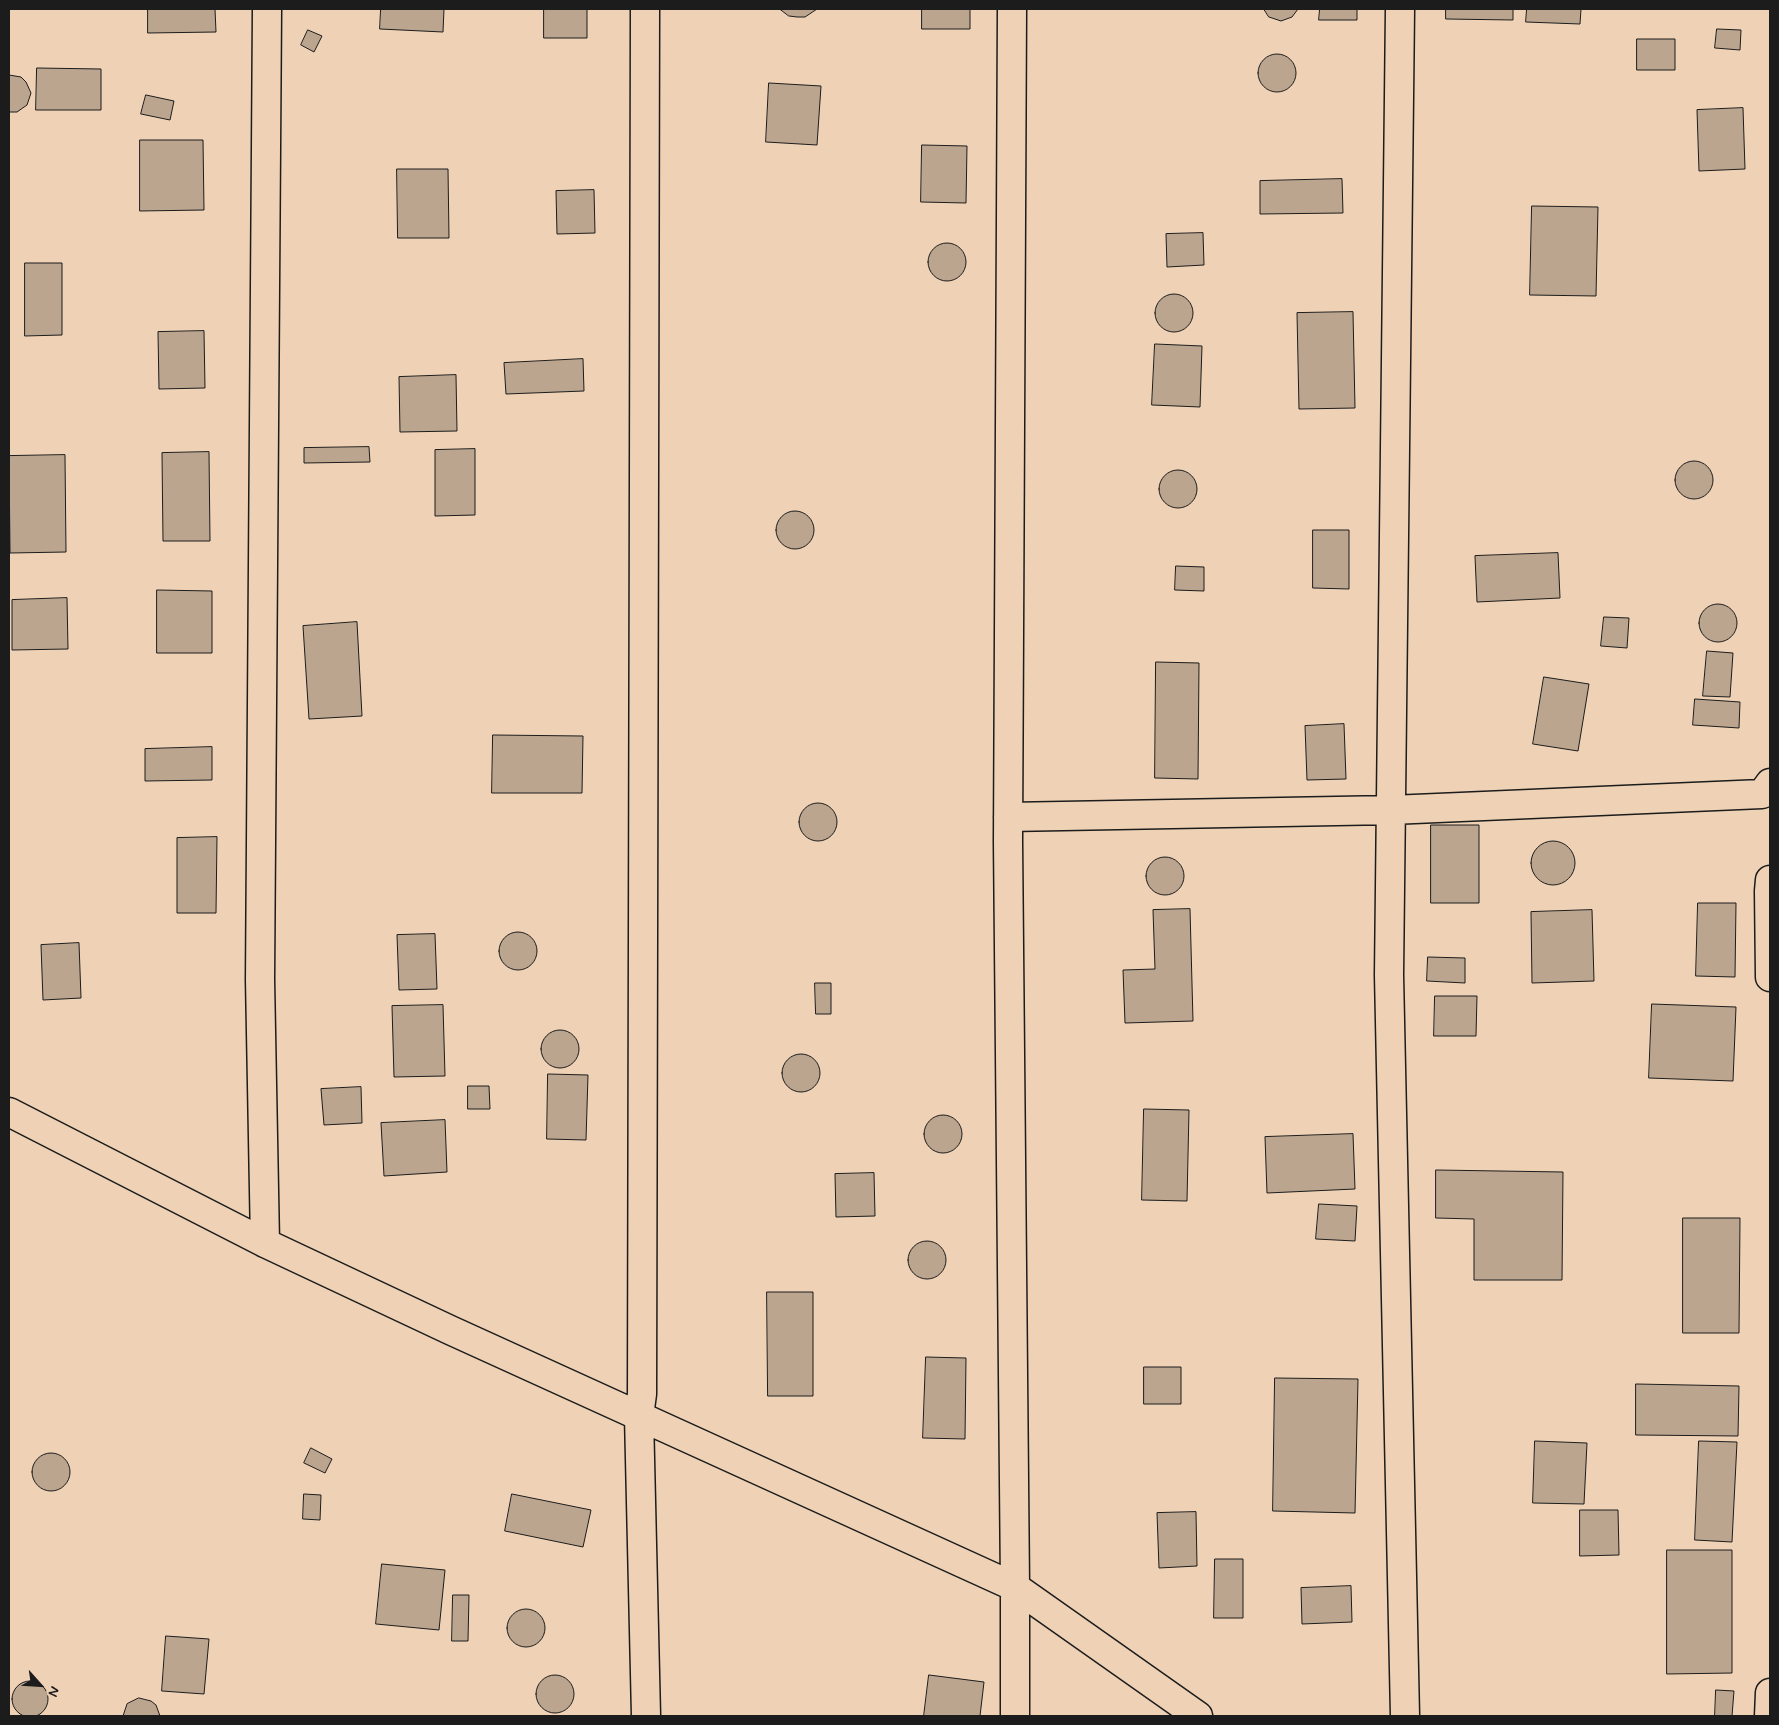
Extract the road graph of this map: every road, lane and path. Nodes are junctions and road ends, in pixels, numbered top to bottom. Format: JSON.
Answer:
{"nodes":[{"id":1,"x":267,"y":9,"type":"edge"},
{"id":2,"x":645,"y":9,"type":"edge"},
{"id":3,"x":1012,"y":9,"type":"edge"},
{"id":4,"x":1400,"y":9,"type":"edge"},
{"id":5,"x":1770,"y":783,"type":"edge"},
{"id":6,"x":1390,"y":810,"type":"junction"},
{"id":7,"x":1008,"y":817,"type":"junction"},
{"id":8,"x":1770,"y":880,"type":"edge"},
{"id":9,"x":1770,"y":977,"type":"edge"},
{"id":10,"x":9,"y":1112,"type":"edge"},
{"id":11,"x":265,"y":1243,"type":"junction"},
{"id":12,"x":639,"y":1416,"type":"junction"},
{"id":13,"x":1015,"y":1587,"type":"junction"},
{"id":14,"x":1770,"y":1693,"type":"edge"},
{"id":15,"x":646,"y":1716,"type":"edge"},
{"id":16,"x":1015,"y":1716,"type":"edge"},
{"id":17,"x":1198,"y":1716,"type":"edge"},
{"id":18,"x":1405,"y":1716,"type":"edge"},
{"id":19,"x":1769,"y":1716,"type":"edge"}],
"edges":[{"from":1,"to":11,"type":"street"},
{"from":2,"to":12,"type":"street"},
{"from":3,"to":7,"type":"street"},
{"from":4,"to":6,"type":"street"},
{"from":5,"to":6,"type":"street"},
{"from":6,"to":7,"type":"street"},
{"from":6,"to":18,"type":"street"},
{"from":7,"to":13,"type":"street"},
{"from":8,"to":9,"type":"street"},
{"from":10,"to":11,"type":"street"},
{"from":11,"to":12,"type":"street"},
{"from":12,"to":13,"type":"street"},
{"from":12,"to":15,"type":"street"},
{"from":13,"to":16,"type":"street"},
{"from":13,"to":17,"type":"street"},
{"from":14,"to":19,"type":"street"}]}
